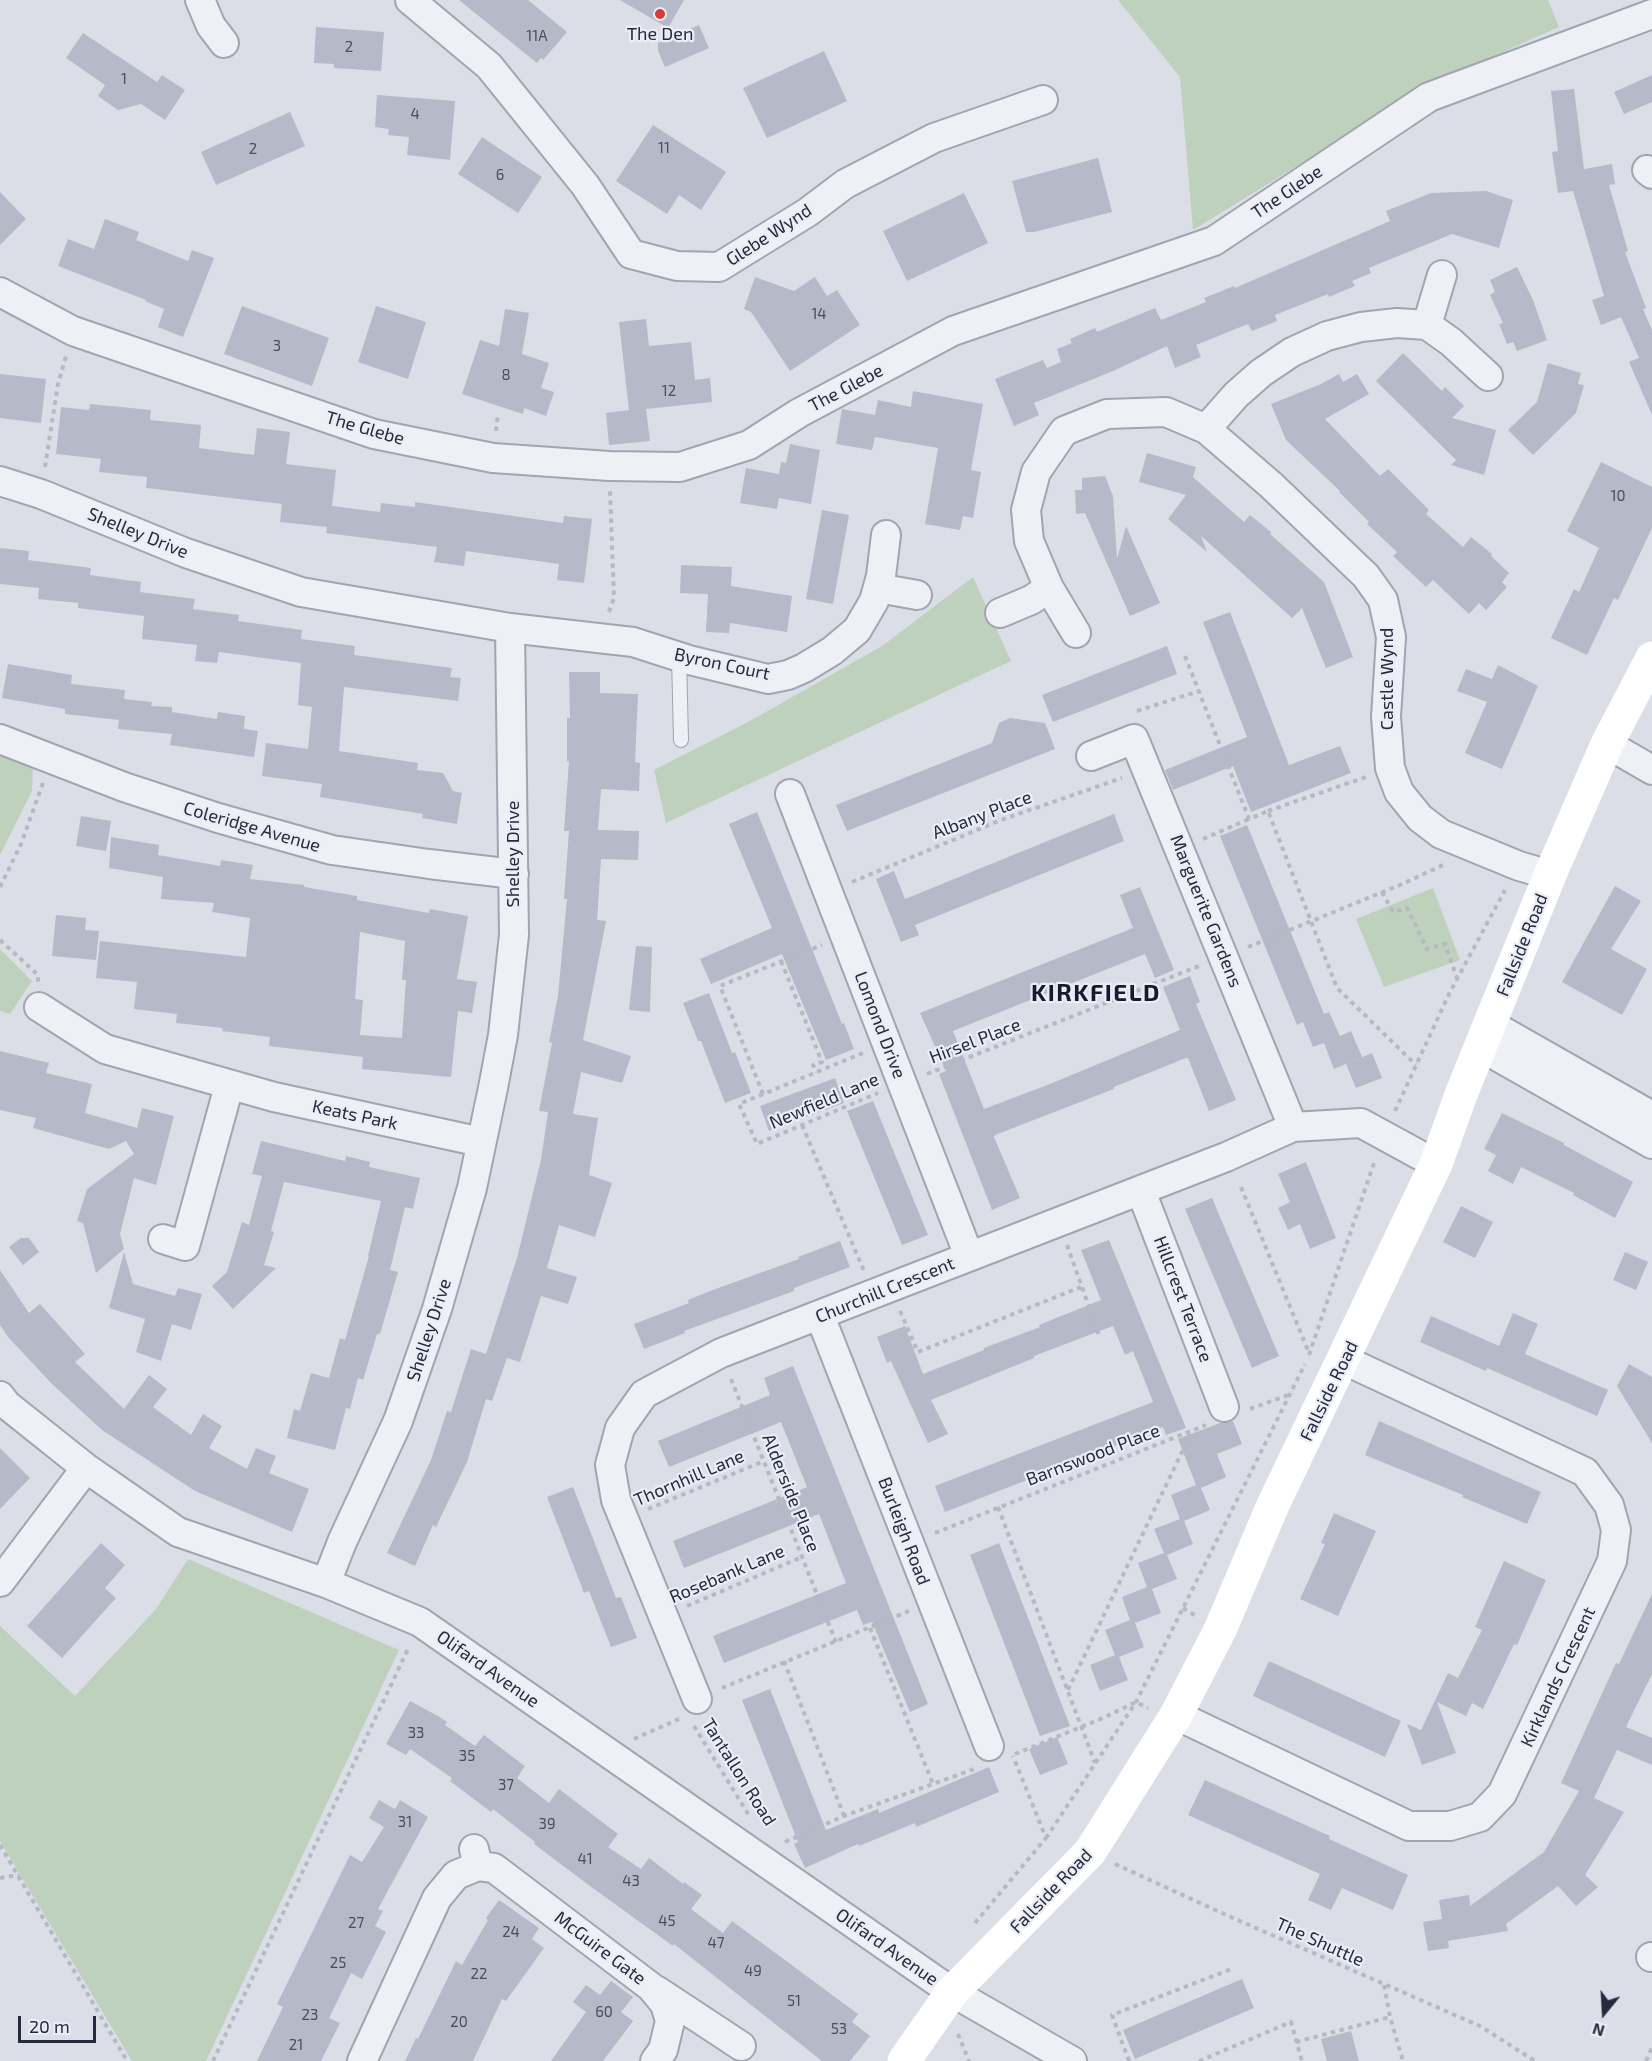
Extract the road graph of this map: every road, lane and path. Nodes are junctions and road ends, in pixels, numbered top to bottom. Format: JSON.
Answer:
{"nodes":[{"id":1,"x":200,"y":0,"type":"edge"},
{"id":2,"x":410,"y":0,"type":"edge"},
{"id":3,"x":1652,"y":14,"type":"edge"},
{"id":4,"x":224,"y":43,"type":"dead end"},
{"id":5,"x":1043,"y":100,"type":"dead end"},
{"id":6,"x":1442,"y":276,"type":"dead end"},
{"id":7,"x":0,"y":292,"type":"edge"},
{"id":8,"x":1427,"y":325,"type":"junction"},
{"id":9,"x":73,"y":331,"type":"junction"},
{"id":10,"x":1488,"y":376,"type":"dead end"},
{"id":11,"x":1206,"y":429,"type":"junction"},
{"id":12,"x":609,"y":466,"type":"junction"},
{"id":13,"x":0,"y":481,"type":"edge"},
{"id":14,"x":40,"y":494,"type":"junction"},
{"id":15,"x":886,"y":535,"type":"dead end"},
{"id":16,"x":878,"y":588,"type":"junction"},
{"id":17,"x":1049,"y":588,"type":"junction"},
{"id":18,"x":917,"y":595,"type":"dead end"},
{"id":19,"x":1000,"y":613,"type":"dead end"},
{"id":20,"x":510,"y":628,"type":"junction"},
{"id":21,"x":1076,"y":633,"type":"dead end"},
{"id":22,"x":600,"y":638,"type":"junction"},
{"id":23,"x":679,"y":656,"type":"junction"},
{"id":24,"x":1185,"y":656,"type":"dead end"},
{"id":25,"x":1652,"y":658,"type":"edge"},
{"id":26,"x":0,"y":739,"type":"edge"},
{"id":27,"x":681,"y":740,"type":"dead end"},
{"id":28,"x":1607,"y":744,"type":"junction"},
{"id":29,"x":1091,"y":756,"type":"dead end"},
{"id":30,"x":53,"y":759,"type":"junction"},
{"id":31,"x":1390,"y":768,"type":"junction"},
{"id":32,"x":1148,"y":769,"type":"junction"},
{"id":33,"x":1652,"y":770,"type":"edge"},
{"id":34,"x":790,"y":794,"type":"dead end"},
{"id":35,"x":1268,"y":811,"type":"junction"},
{"id":36,"x":1249,"y":819,"type":"junction"},
{"id":37,"x":1180,"y":848,"type":"junction"},
{"id":38,"x":1479,"y":848,"type":"junction"},
{"id":39,"x":1519,"y":866,"type":"junction"},
{"id":40,"x":514,"y":873,"type":"junction"},
{"id":41,"x":1550,"y":875,"type":"junction"},
{"id":42,"x":0,"y":887,"type":"edge"},
{"id":43,"x":828,"y":891,"type":"junction"},
{"id":44,"x":1383,"y":892,"type":"junction"},
{"id":45,"x":1311,"y":921,"type":"junction"},
{"id":46,"x":845,"y":935,"type":"junction"},
{"id":47,"x":0,"y":940,"type":"edge"},
{"id":48,"x":1224,"y":956,"type":"junction"},
{"id":49,"x":781,"y":962,"type":"junction"},
{"id":50,"x":1457,"y":979,"type":"junction"},
{"id":51,"x":39,"y":1007,"type":"joint"},
{"id":52,"x":1485,"y":1035,"type":"junction"},
{"id":53,"x":886,"y":1043,"type":"junction"},
{"id":54,"x":1416,"y":1065,"type":"junction"},
{"id":55,"x":817,"y":1072,"type":"junction"},
{"id":56,"x":902,"y":1083,"type":"junction"},
{"id":57,"x":229,"y":1086,"type":"junction"},
{"id":58,"x":763,"y":1094,"type":"junction"},
{"id":59,"x":1652,"y":1116,"type":"edge"},
{"id":60,"x":802,"y":1125,"type":"junction"},
{"id":61,"x":1293,"y":1126,"type":"junction"},
{"id":62,"x":1384,"y":1136,"type":"junction"},
{"id":63,"x":481,"y":1142,"type":"junction"},
{"id":64,"x":1652,"y":1144,"type":"edge"},
{"id":65,"x":1436,"y":1164,"type":"junction"},
{"id":66,"x":1241,"y":1187,"type":"dead end"},
{"id":67,"x":1141,"y":1191,"type":"junction"},
{"id":68,"x":1059,"y":1223,"type":"junction"},
{"id":69,"x":163,"y":1239,"type":"dead end"},
{"id":70,"x":969,"y":1256,"type":"junction"},
{"id":71,"x":1081,"y":1287,"type":"junction"},
{"id":72,"x":882,"y":1292,"type":"junction"},
{"id":73,"x":820,"y":1316,"type":"junction"},
{"id":74,"x":1099,"y":1335,"type":"dead end"},
{"id":75,"x":721,"y":1353,"type":"junction"},
{"id":76,"x":1310,"y":1354,"type":"junction"},
{"id":77,"x":1344,"y":1360,"type":"junction"},
{"id":78,"x":0,"y":1395,"type":"edge"},
{"id":79,"x":1289,"y":1395,"type":"junction"},
{"id":80,"x":1228,"y":1414,"type":"junction"},
{"id":81,"x":1192,"y":1430,"type":"junction"},
{"id":82,"x":764,"y":1461,"type":"junction"},
{"id":83,"x":86,"y":1468,"type":"junction"},
{"id":84,"x":998,"y":1507,"type":"junction"},
{"id":85,"x":624,"y":1520,"type":"junction"},
{"id":86,"x":909,"y":1544,"type":"junction"},
{"id":87,"x":802,"y":1557,"type":"junction"},
{"id":88,"x":0,"y":1582,"type":"edge"},
{"id":89,"x":326,"y":1583,"type":"junction"},
{"id":90,"x":932,"y":1602,"type":"junction"},
{"id":91,"x":663,"y":1616,"type":"junction"},
{"id":92,"x":420,"y":1622,"type":"junction"},
{"id":93,"x":870,"y":1628,"type":"junction"},
{"id":94,"x":836,"y":1642,"type":"junction"},
{"id":95,"x":784,"y":1661,"type":"junction"},
{"id":96,"x":1068,"y":1690,"type":"junction"},
{"id":97,"x":1136,"y":1702,"type":"junction"},
{"id":98,"x":692,"y":1707,"type":"junction"},
{"id":99,"x":1176,"y":1715,"type":"junction"},
{"id":100,"x":1081,"y":1727,"type":"junction"},
{"id":101,"x":606,"y":1751,"type":"junction"},
{"id":102,"x":998,"y":1756,"type":"junction"},
{"id":103,"x":1095,"y":1763,"type":"junction"},
{"id":104,"x":933,"y":1784,"type":"junction"},
{"id":105,"x":844,"y":1816,"type":"junction"},
{"id":106,"x":751,"y":1817,"type":"dead end"},
{"id":107,"x":1046,"y":1838,"type":"junction"},
{"id":108,"x":0,"y":1845,"type":"edge"},
{"id":109,"x":1090,"y":1852,"type":"junction"},
{"id":110,"x":760,"y":1859,"type":"junction"},
{"id":111,"x":19,"y":1875,"type":"junction"},
{"id":112,"x":0,"y":1878,"type":"edge"},
{"id":113,"x":973,"y":1926,"type":"dead end"},
{"id":114,"x":1234,"y":1968,"type":"dead end"},
{"id":115,"x":1384,"y":1985,"type":"junction"},
{"id":116,"x":651,"y":1987,"type":"junction"},
{"id":117,"x":952,"y":1992,"type":"junction"},
{"id":118,"x":1390,"y":2017,"type":"junction"},
{"id":119,"x":1296,"y":2042,"type":"junction"},
{"id":120,"x":741,"y":2046,"type":"dead end"},
{"id":121,"x":1652,"y":2047,"type":"edge"},
{"id":122,"x":127,"y":2061,"type":"edge"},
{"id":123,"x":213,"y":2061,"type":"edge"},
{"id":124,"x":362,"y":2061,"type":"edge"},
{"id":125,"x":655,"y":2061,"type":"edge"},
{"id":126,"x":904,"y":2061,"type":"edge"},
{"id":127,"x":1072,"y":2061,"type":"edge"},
{"id":128,"x":1129,"y":2061,"type":"edge"},
{"id":129,"x":1199,"y":2061,"type":"edge"},
{"id":130,"x":1302,"y":2061,"type":"edge"},
{"id":131,"x":1403,"y":2061,"type":"edge"},
{"id":132,"x":1535,"y":2061,"type":"edge"},
{"id":133,"x":1646,"y":2061,"type":"edge"}],
"edges":[{"from":1,"to":4,"type":"street"},
{"from":2,"to":5,"type":"street","name":"Glebe Wynd"},
{"from":3,"to":12,"type":"street","name":"The Glebe"},
{"from":6,"to":8,"type":"street"},
{"from":7,"to":9,"type":"street","name":"The Glebe"},
{"from":8,"to":10,"type":"street"},
{"from":8,"to":11,"type":"street"},
{"from":9,"to":12,"type":"street","name":"The Glebe"},
{"from":9,"to":14,"type":"path"},
{"from":11,"to":17,"type":"street","name":"Castle Wynd"},
{"from":11,"to":31,"type":"street","name":"Castle Wynd"},
{"from":12,"to":22,"type":"path"},
{"from":13,"to":14,"type":"street","name":"Shelley Drive"},
{"from":14,"to":20,"type":"street","name":"Shelley Drive"},
{"from":15,"to":16,"type":"street","name":"Byron Court"},
{"from":16,"to":18,"type":"street"},
{"from":16,"to":23,"type":"street","name":"Byron Court"},
{"from":17,"to":19,"type":"street"},
{"from":17,"to":21,"type":"street","name":"Castle Wynd"},
{"from":20,"to":22,"type":"street","name":"Byron Court"},
{"from":20,"to":40,"type":"street","name":"Shelley Drive"},
{"from":22,"to":23,"type":"street","name":"Byron Court"},
{"from":23,"to":27,"type":"lane"},
{"from":24,"to":36,"type":"path"},
{"from":25,"to":28,"type":"street","name":"Fallside Road"},
{"from":26,"to":30,"type":"street","name":"Coleridge Avenue"},
{"from":28,"to":33,"type":"street"},
{"from":28,"to":41,"type":"street","name":"Fallside Road"},
{"from":29,"to":32,"type":"street","name":"Marguerite Gardens"},
{"from":30,"to":40,"type":"street","name":"Coleridge Avenue"},
{"from":30,"to":42,"type":"path"},
{"from":31,"to":35,"type":"path"},
{"from":31,"to":38,"type":"street","name":"Castle Wynd"},
{"from":32,"to":37,"type":"street","name":"Marguerite Gardens"},
{"from":32,"to":43,"type":"path","name":"Albany Place"},
{"from":34,"to":43,"type":"street","name":"Lomond Drive"},
{"from":35,"to":36,"type":"path"},
{"from":35,"to":45,"type":"path"},
{"from":36,"to":37,"type":"path"},
{"from":37,"to":48,"type":"street","name":"Marguerite Gardens"},
{"from":38,"to":39,"type":"street","name":"Castle Wynd"},
{"from":38,"to":44,"type":"path","name":"Hirsel Place"},
{"from":39,"to":41,"type":"street","name":"Castle Wynd"},
{"from":39,"to":50,"type":"path"},
{"from":40,"to":63,"type":"street","name":"Shelley Drive"},
{"from":41,"to":52,"type":"street","name":"Fallside Road"},
{"from":43,"to":46,"type":"street","name":"Lomond Drive"},
{"from":44,"to":45,"type":"path","name":"Hirsel Place"},
{"from":44,"to":50,"type":"path"},
{"from":45,"to":48,"type":"path","name":"Hirsel Place"},
{"from":45,"to":54,"type":"path"},
{"from":46,"to":49,"type":"path"},
{"from":46,"to":53,"type":"street","name":"Lomond Drive"},
{"from":47,"to":51,"type":"path"},
{"from":48,"to":56,"type":"path","name":"Hirsel Place"},
{"from":48,"to":61,"type":"street","name":"Marguerite Gardens"},
{"from":49,"to":55,"type":"path"},
{"from":49,"to":58,"type":"path"},
{"from":50,"to":54,"type":"path"},
{"from":51,"to":57,"type":"street","name":"Keats Park"},
{"from":52,"to":59,"type":"street"},
{"from":52,"to":64,"type":"street"},
{"from":52,"to":65,"type":"street","name":"Fallside Road"},
{"from":53,"to":55,"type":"path"},
{"from":53,"to":56,"type":"street","name":"Lomond Drive"},
{"from":54,"to":62,"type":"path"},
{"from":55,"to":58,"type":"path"},
{"from":56,"to":60,"type":"path","name":"Newfield Lane"},
{"from":56,"to":70,"type":"street","name":"Lomond Drive"},
{"from":57,"to":63,"type":"street","name":"Keats Park"},
{"from":57,"to":69,"type":"street"},
{"from":58,"to":60,"type":"path","name":"Newfield Lane"},
{"from":60,"to":72,"type":"path"},
{"from":61,"to":62,"type":"street","name":"Churchill Crescent"},
{"from":61,"to":67,"type":"street","name":"Churchill Crescent"},
{"from":62,"to":65,"type":"street","name":"Churchill Crescent"},
{"from":62,"to":76,"type":"path"},
{"from":63,"to":89,"type":"street","name":"Shelley Drive"},
{"from":65,"to":77,"type":"street","name":"Fallside Road"},
{"from":66,"to":76,"type":"path"},
{"from":67,"to":68,"type":"street","name":"Churchill Crescent"},
{"from":67,"to":80,"type":"street","name":"Hillcrest Terrace"},
{"from":68,"to":70,"type":"street","name":"Churchill Crescent"},
{"from":68,"to":71,"type":"path"},
{"from":70,"to":72,"type":"street","name":"Churchill Crescent"},
{"from":71,"to":72,"type":"path"},
{"from":71,"to":74,"type":"path"},
{"from":72,"to":73,"type":"street","name":"Churchill Crescent"},
{"from":73,"to":75,"type":"street","name":"Churchill Crescent"},
{"from":73,"to":86,"type":"street","name":"Burleigh Road"},
{"from":75,"to":82,"type":"path","name":"Alderside Place"},
{"from":75,"to":85,"type":"street","name":"Churchill Crescent"},
{"from":76,"to":79,"type":"path"},
{"from":77,"to":99,"type":"street","name":"Fallside Road"},
{"from":77,"to":99,"type":"street","name":"Kirklands Crescent"},
{"from":78,"to":83,"type":"street","name":"Olifard Avenue"},
{"from":79,"to":80,"type":"path","name":"Barnswood Place"},
{"from":79,"to":97,"type":"path"},
{"from":80,"to":81,"type":"path","name":"Barnswood Place"},
{"from":81,"to":84,"type":"path","name":"Barnswood Place"},
{"from":81,"to":96,"type":"path"},
{"from":82,"to":85,"type":"path","name":"Thornhill Lane"},
{"from":82,"to":87,"type":"path","name":"Alderside Place"},
{"from":83,"to":88,"type":"street"},
{"from":83,"to":89,"type":"street","name":"Olifard Avenue"},
{"from":84,"to":86,"type":"path","name":"Barnswood Place"},
{"from":84,"to":96,"type":"path"},
{"from":85,"to":91,"type":"street","name":"Churchill Crescent"},
{"from":86,"to":90,"type":"street","name":"Burleigh Road"},
{"from":87,"to":91,"type":"path","name":"Rosebank Lane"},
{"from":87,"to":94,"type":"path","name":"Alderside Place"},
{"from":89,"to":92,"type":"street","name":"Olifard Avenue"},
{"from":90,"to":93,"type":"path","name":"Tantallon Road"},
{"from":90,"to":102,"type":"street","name":"Burleigh Road"},
{"from":91,"to":98,"type":"street","name":"Churchill Crescent"},
{"from":92,"to":101,"type":"street","name":"Olifard Avenue"},
{"from":92,"to":123,"type":"path"},
{"from":93,"to":94,"type":"path","name":"Tantallon Road"},
{"from":93,"to":104,"type":"path"},
{"from":94,"to":95,"type":"path","name":"Tantallon Road"},
{"from":95,"to":98,"type":"path","name":"Tantallon Road"},
{"from":95,"to":105,"type":"path"},
{"from":96,"to":100,"type":"path"},
{"from":97,"to":100,"type":"path","name":"Tantallon Road"},
{"from":97,"to":103,"type":"path"},
{"from":98,"to":101,"type":"path"},
{"from":98,"to":106,"type":"path","name":"Tantallon Road"},
{"from":99,"to":109,"type":"street","name":"Fallside Road"},
{"from":100,"to":102,"type":"path","name":"Tantallon Road"},
{"from":100,"to":103,"type":"path"},
{"from":101,"to":110,"type":"street","name":"Olifard Avenue"},
{"from":102,"to":104,"type":"path","name":"Tantallon Road"},
{"from":102,"to":107,"type":"path"},
{"from":103,"to":107,"type":"path"},
{"from":104,"to":105,"type":"path","name":"Tantallon Road"},
{"from":105,"to":110,"type":"path","name":"Tantallon Road"},
{"from":107,"to":113,"type":"path"},
{"from":108,"to":111,"type":"path"},
{"from":109,"to":115,"type":"path","name":"The Shuttle"},
{"from":109,"to":117,"type":"street","name":"Fallside Road"},
{"from":110,"to":117,"type":"street","name":"Olifard Avenue"},
{"from":111,"to":112,"type":"path"},
{"from":111,"to":122,"type":"path"},
{"from":114,"to":128,"type":"path"},
{"from":115,"to":118,"type":"path"},
{"from":115,"to":132,"type":"path","name":"The Shuttle"},
{"from":116,"to":120,"type":"street"},
{"from":116,"to":124,"type":"street","name":"McGuire Gate"},
{"from":116,"to":125,"type":"street","name":"McGuire Gate"},
{"from":117,"to":126,"type":"street","name":"Fallside Road"},
{"from":117,"to":127,"type":"street","name":"Olifard Avenue"},
{"from":118,"to":119,"type":"path"},
{"from":118,"to":131,"type":"path"},
{"from":119,"to":129,"type":"path"},
{"from":119,"to":130,"type":"path"},
{"from":121,"to":133,"type":"path"}]}
